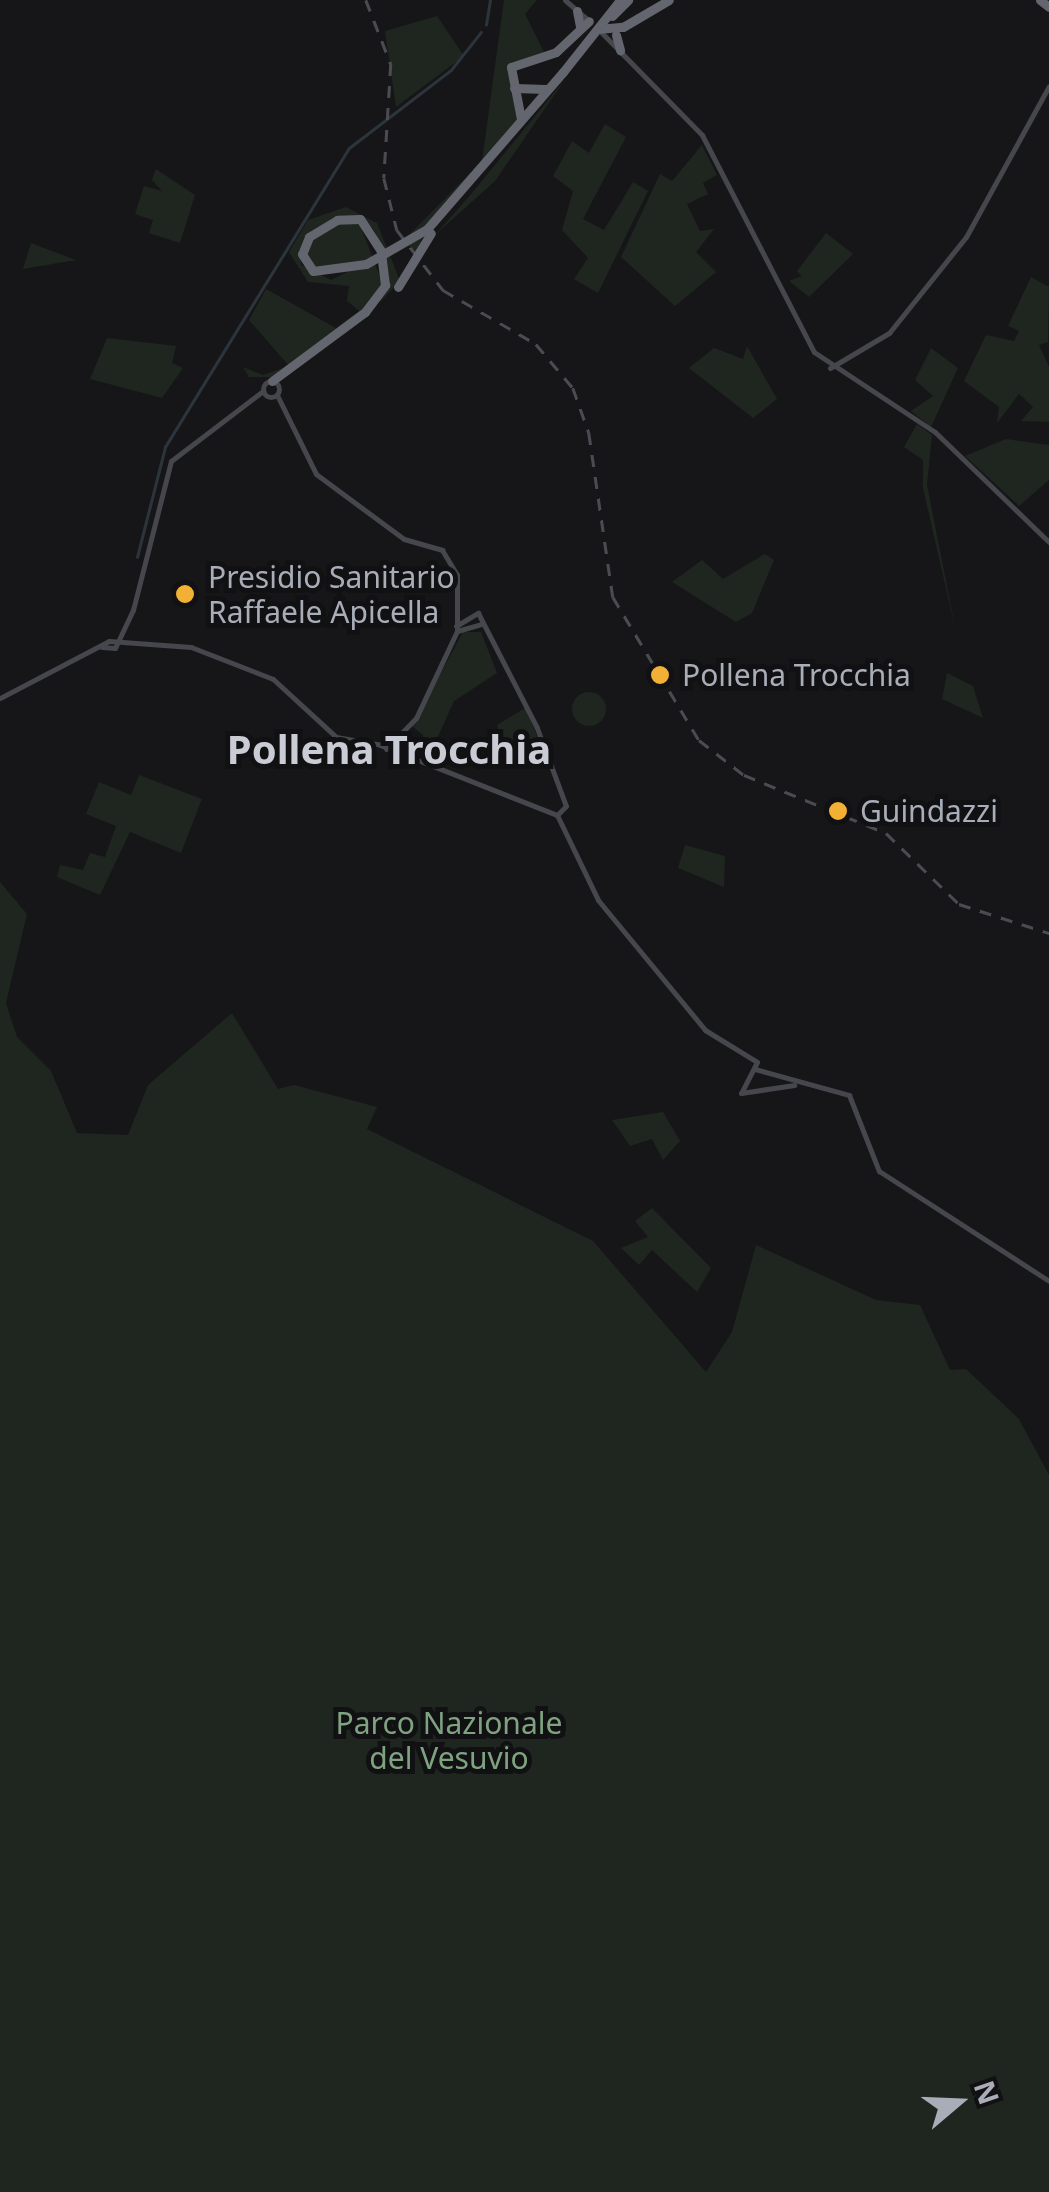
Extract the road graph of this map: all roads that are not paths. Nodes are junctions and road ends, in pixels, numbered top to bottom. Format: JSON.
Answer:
{"nodes":[{"id":1,"x":565,"y":0,"type":"edge"},
{"id":2,"x":625,"y":0,"type":"edge"},
{"id":3,"x":670,"y":0,"type":"edge"},
{"id":4,"x":1040,"y":0,"type":"edge"},
{"id":5,"x":1049,"y":7,"type":"edge"},
{"id":6,"x":577,"y":11,"type":"joint"},
{"id":7,"x":584,"y":25,"type":"junction"},
{"id":8,"x":610,"y":33,"type":"junction"},
{"id":9,"x":620,"y":50,"type":"joint"},
{"id":10,"x":562,"y":73,"type":"junction"},
{"id":11,"x":512,"y":86,"type":"junction"},
{"id":12,"x":1049,"y":86,"type":"edge"},
{"id":13,"x":500,"y":149,"type":"junction"},
{"id":14,"x":429,"y":231,"type":"junction"},
{"id":15,"x":827,"y":366,"type":"junction"},
{"id":16,"x":272,"y":392,"type":"junction"},
{"id":17,"x":1046,"y":540,"type":"edge"},
{"id":18,"x":483,"y":624,"type":"junction"},
{"id":19,"x":456,"y":629,"type":"junction"},
{"id":20,"x":122,"y":632,"type":"junction"},
{"id":21,"x":126,"y":642,"type":"junction"},
{"id":22,"x":112,"y":644,"type":"junction"},
{"id":23,"x":0,"y":698,"type":"edge"},
{"id":24,"x":387,"y":747,"type":"junction"},
{"id":25,"x":555,"y":814,"type":"junction"},
{"id":26,"x":756,"y":1065,"type":"junction"},
{"id":27,"x":794,"y":1083,"type":"junction"},
{"id":28,"x":1049,"y":1281,"type":"edge"}],
"edges":[{"from":1,"to":6,"type":"street"},
{"from":2,"to":10,"type":"highway","bridge":true},
{"from":2,"to":10,"type":"highway","bridge":true},
{"from":3,"to":8,"type":"highway"},
{"from":4,"to":5,"type":"highway"},
{"from":6,"to":7,"type":"highway"},
{"from":7,"to":8,"type":"highway"},
{"from":7,"to":11,"type":"highway"},
{"from":8,"to":9,"type":"highway"},
{"from":9,"to":15,"type":"street"},
{"from":10,"to":11,"type":"highway"},
{"from":10,"to":13,"type":"highway"},
{"from":10,"to":14,"type":"highway"},
{"from":11,"to":13,"type":"highway"},
{"from":12,"to":15,"type":"street"},
{"from":13,"to":14,"type":"highway"},
{"from":14,"to":16,"type":"highway","bridge":true},
{"from":14,"to":16,"type":"highway","bridge":true},
{"from":15,"to":17,"type":"street"},
{"from":16,"to":19,"type":"street"},
{"from":16,"to":20,"type":"street"},
{"from":18,"to":19,"type":"street"},
{"from":18,"to":19,"type":"street"},
{"from":18,"to":25,"type":"street"},
{"from":19,"to":24,"type":"street"},
{"from":20,"to":21,"type":"street"},
{"from":20,"to":22,"type":"street"},
{"from":21,"to":22,"type":"street"},
{"from":21,"to":24,"type":"street"},
{"from":22,"to":23,"type":"street"},
{"from":24,"to":25,"type":"street"},
{"from":25,"to":26,"type":"street"},
{"from":26,"to":27,"type":"street"},
{"from":26,"to":27,"type":"street"},
{"from":27,"to":28,"type":"street"}]}
